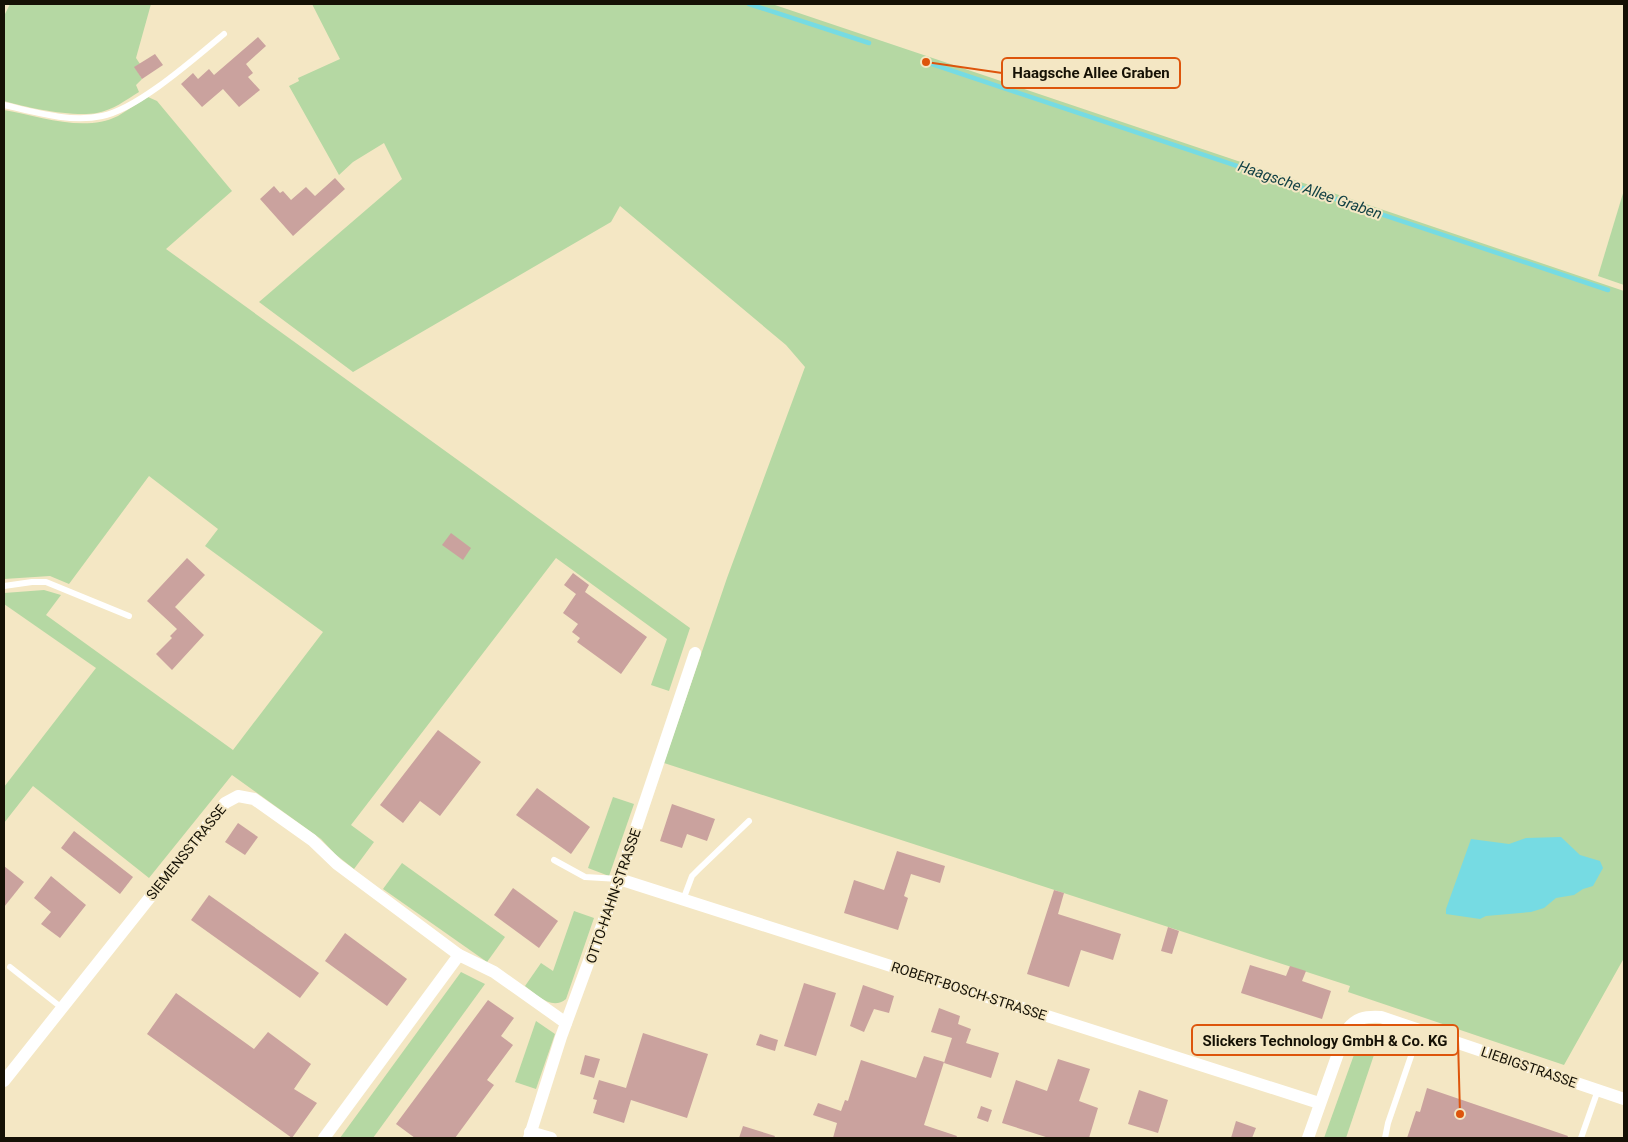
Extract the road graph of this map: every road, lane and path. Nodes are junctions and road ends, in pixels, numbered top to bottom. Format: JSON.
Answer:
{"nodes":[{"id":1,"x":224,"y":34,"type":"dead end"},
{"id":2,"x":4,"y":105,"type":"edge"},
{"id":3,"x":4,"y":586,"type":"edge"},
{"id":4,"x":129,"y":616,"type":"dead end"},
{"id":5,"x":695,"y":653,"type":"dead end"},
{"id":6,"x":749,"y":821,"type":"dead end"},
{"id":7,"x":554,"y":860,"type":"dead end"},
{"id":8,"x":619,"y":879,"type":"junction"},
{"id":9,"x":683,"y":900,"type":"junction"},
{"id":10,"x":459,"y":955,"type":"junction"},
{"id":11,"x":10,"y":967,"type":"dead end"},
{"id":12,"x":62,"y":1008,"type":"junction"},
{"id":13,"x":566,"y":1023,"type":"junction"},
{"id":14,"x":1420,"y":1030,"type":"junction"},
{"id":15,"x":4,"y":1082,"type":"edge"},
{"id":16,"x":1598,"y":1090,"type":"junction"},
{"id":17,"x":1624,"y":1099,"type":"edge"},
{"id":18,"x":1319,"y":1103,"type":"junction"},
{"id":19,"x":529,"y":1135,"type":"edge"},
{"id":20,"x":324,"y":1138,"type":"edge"},
{"id":21,"x":551,"y":1138,"type":"edge"},
{"id":22,"x":1308,"y":1138,"type":"edge"},
{"id":23,"x":1385,"y":1138,"type":"edge"},
{"id":24,"x":1581,"y":1138,"type":"edge"}],
"edges":[{"from":1,"to":2,"type":"lane"},
{"from":3,"to":4,"type":"lane"},
{"from":5,"to":8,"type":"street","name":"OTTO-HAHN-STRASSE"},
{"from":6,"to":9,"type":"lane"},
{"from":7,"to":8,"type":"lane"},
{"from":8,"to":9,"type":"street","name":"ROBERT-BOSCH-STRASSE"},
{"from":8,"to":13,"type":"street","name":"OTTO-HAHN-STRASSE"},
{"from":9,"to":18,"type":"street","name":"ROBERT-BOSCH-STRASSE"},
{"from":10,"to":12,"type":"street","name":"SIEMENSSTRASSE"},
{"from":10,"to":13,"type":"street","name":"SIEMENSSTRASSE"},
{"from":10,"to":20,"type":"street"},
{"from":11,"to":12,"type":"lane"},
{"from":12,"to":15,"type":"street","name":"SIEMENSSTRASSE"},
{"from":13,"to":19,"type":"street","name":"OTTO-HAHN-STRASSE"},
{"from":14,"to":16,"type":"street","name":"LIEBIGSTRASSE"},
{"from":14,"to":18,"type":"street","name":"LIEBIGSTRASSE"},
{"from":14,"to":23,"type":"lane"},
{"from":16,"to":17,"type":"street","name":"LIEBIGSTRASSE"},
{"from":16,"to":24,"type":"lane"},
{"from":18,"to":22,"type":"street","name":"LIEBIGSTRASSE"},
{"from":19,"to":21,"type":"street"}]}
